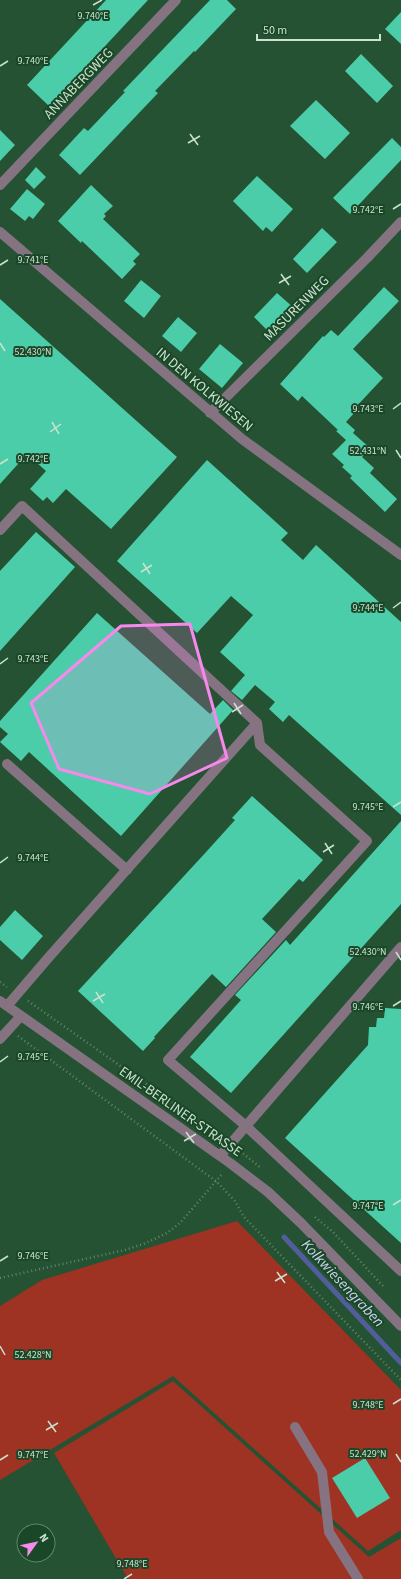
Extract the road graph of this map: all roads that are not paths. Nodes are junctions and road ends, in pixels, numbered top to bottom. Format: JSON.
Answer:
{"nodes":[{"id":1,"x":176,"y":0,"type":"edge"},
{"id":2,"x":0,"y":185,"type":"edge"},
{"id":3,"x":401,"y":222,"type":"edge"},
{"id":4,"x":0,"y":232,"type":"edge"},
{"id":5,"x":210,"y":413,"type":"junction"},
{"id":6,"x":0,"y":530,"type":"edge"},
{"id":7,"x":399,"y":550,"type":"edge"},
{"id":8,"x":257,"y":723,"type":"junction"},
{"id":9,"x":7,"y":764,"type":"dead end"},
{"id":10,"x":127,"y":870,"type":"junction"},
{"id":11,"x":401,"y":947,"type":"edge"},
{"id":12,"x":4,"y":1004,"type":"edge"},
{"id":13,"x":21,"y":1016,"type":"junction"},
{"id":14,"x":0,"y":1039,"type":"edge"},
{"id":15,"x":246,"y":1126,"type":"junction"},
{"id":16,"x":220,"y":1156,"type":"junction"},
{"id":17,"x":401,"y":1271,"type":"edge"},
{"id":18,"x":401,"y":1326,"type":"edge"},
{"id":19,"x":296,"y":1427,"type":"dead end"},
{"id":20,"x":358,"y":1579,"type":"edge"}],
"edges":[{"from":1,"to":2,"type":"street","name":"ANNABERGWEG"},
{"from":3,"to":5,"type":"street","name":"MASURENWEG"},
{"from":4,"to":5,"type":"street","name":"IN DEN KOLKWIESEN"},
{"from":5,"to":7,"type":"street","name":"IN DEN KOLKWIESEN"},
{"from":6,"to":8,"type":"street"},
{"from":8,"to":10,"type":"street"},
{"from":8,"to":15,"type":"street"},
{"from":9,"to":10,"type":"street"},
{"from":10,"to":12,"type":"street"},
{"from":11,"to":15,"type":"street"},
{"from":12,"to":13,"type":"street","name":"EMIL-BERLINER-STRASSE"},
{"from":13,"to":14,"type":"street"},
{"from":13,"to":16,"type":"street","name":"EMIL-BERLINER-STRASSE"},
{"from":15,"to":16,"type":"street"},
{"from":15,"to":17,"type":"street"},
{"from":16,"to":18,"type":"street","name":"EMIL-BERLINER-STRASSE"},
{"from":19,"to":20,"type":"street"}]}
